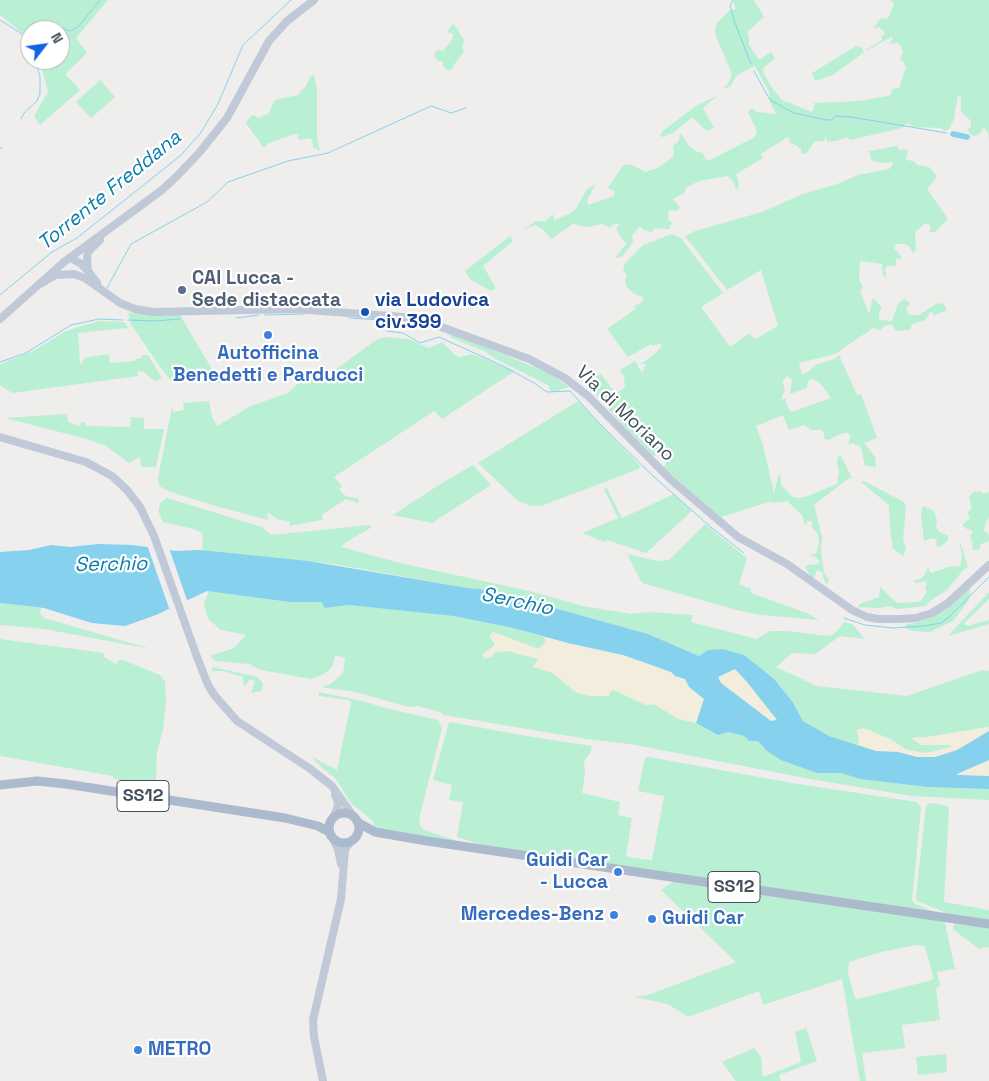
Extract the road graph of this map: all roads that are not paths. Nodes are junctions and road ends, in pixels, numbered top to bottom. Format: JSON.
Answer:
{"nodes":[{"id":1,"x":314,"y":0,"type":"edge"},
{"id":2,"x":115,"y":224,"type":"junction"},
{"id":3,"x":70,"y":258,"type":"junction"},
{"id":4,"x":87,"y":275,"type":"junction"},
{"id":5,"x":40,"y":284,"type":"junction"},
{"id":6,"x":0,"y":319,"type":"edge"},
{"id":7,"x":0,"y":437,"type":"edge"},
{"id":8,"x":989,"y":565,"type":"edge"},
{"id":9,"x":328,"y":782,"type":"junction"},
{"id":10,"x":0,"y":785,"type":"edge"},
{"id":11,"x":290,"y":819,"type":"junction"},
{"id":12,"x":332,"y":819,"type":"junction"},
{"id":13,"x":356,"y":819,"type":"junction"},
{"id":14,"x":382,"y":833,"type":"junction"},
{"id":15,"x":332,"y":837,"type":"junction"},
{"id":16,"x":352,"y":840,"type":"junction"},
{"id":17,"x":343,"y":877,"type":"junction"},
{"id":18,"x":989,"y":924,"type":"edge"},
{"id":19,"x":322,"y":1081,"type":"edge"}],
"edges":[{"from":1,"to":2,"type":"main road"},
{"from":2,"to":3,"type":"main road"},
{"from":2,"to":4,"type":"main road"},
{"from":3,"to":4,"type":"main road","name":"Via di Moriano"},
{"from":3,"to":5,"type":"main road"},
{"from":4,"to":5,"type":"main road"},
{"from":4,"to":8,"type":"main road","name":"Via di Moriano"},
{"from":5,"to":6,"type":"main road"},
{"from":7,"to":9,"type":"main road"},
{"from":9,"to":12,"type":"main road"},
{"from":9,"to":13,"type":"main road"},
{"from":10,"to":11,"type":"main road","number":"SS12"},
{"from":11,"to":12,"type":"main road","number":"SS12"},
{"from":11,"to":15,"type":"main road","number":"SS12"},
{"from":12,"to":13,"type":"main road","number":"SS12"},
{"from":12,"to":15,"type":"main road"},
{"from":13,"to":14,"type":"main road","number":"SS12"},
{"from":13,"to":16,"type":"main road"},
{"from":14,"to":16,"type":"main road","number":"SS12"},
{"from":14,"to":18,"type":"main road","number":"SS12"},
{"from":15,"to":16,"type":"main road","number":"SS12"},
{"from":15,"to":17,"type":"main road"},
{"from":16,"to":17,"type":"main road"},
{"from":17,"to":19,"type":"main road"}]}
